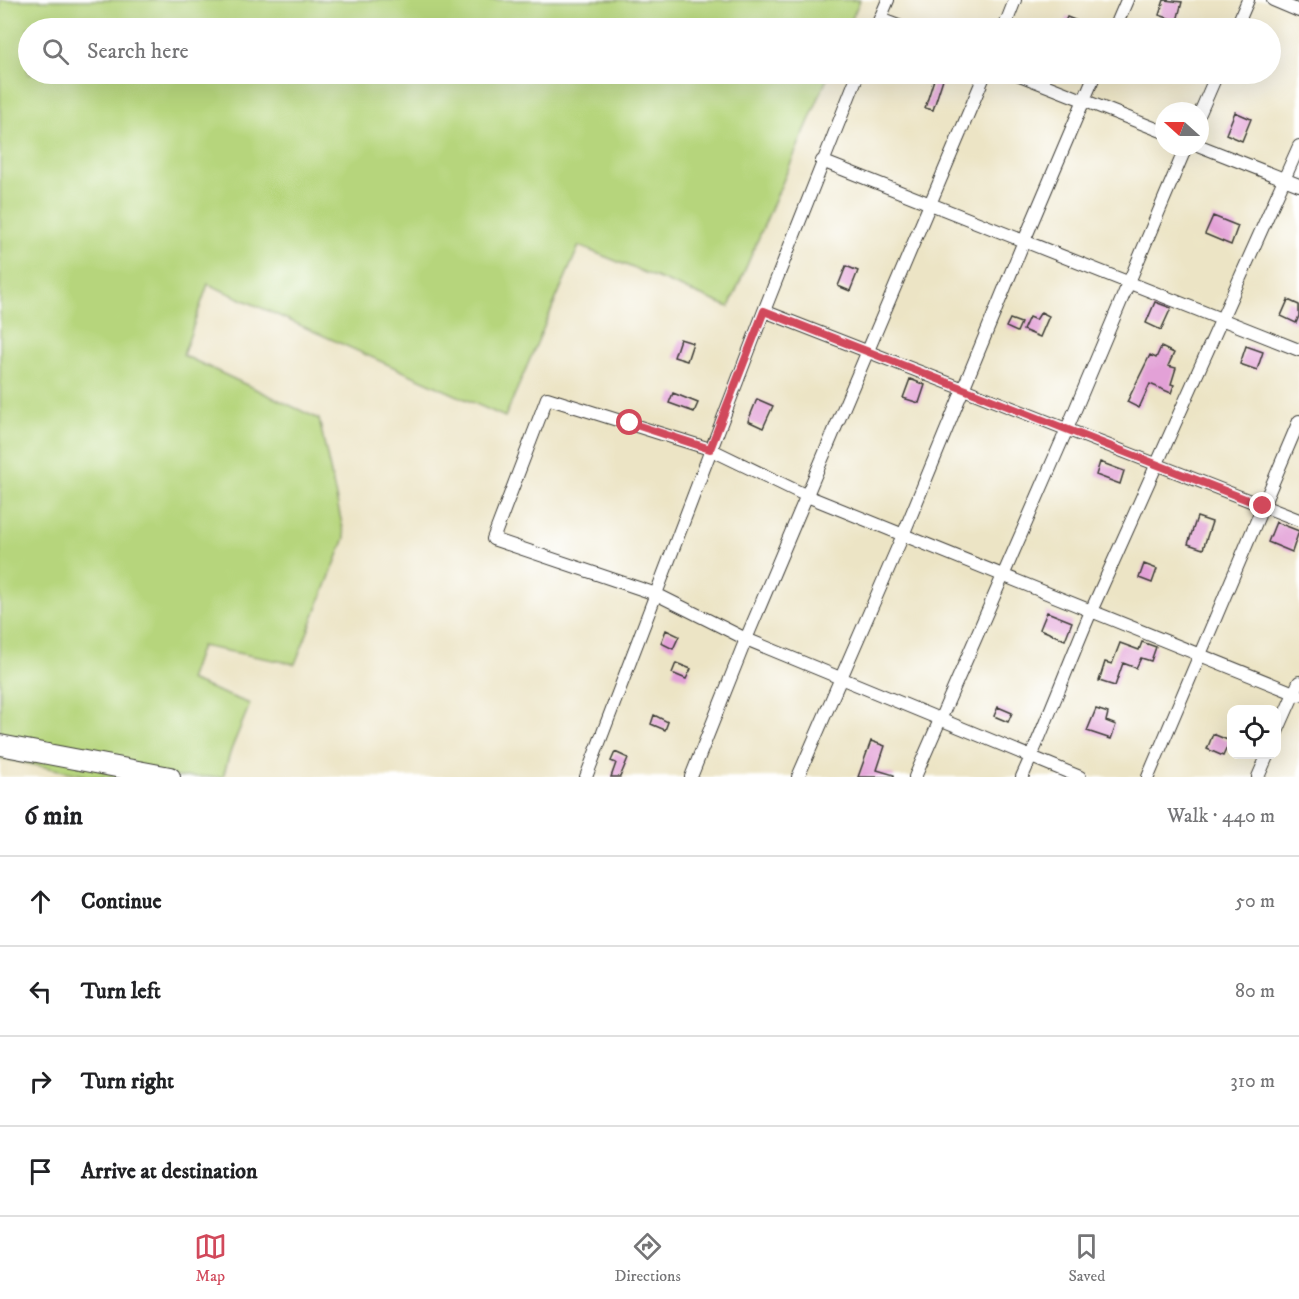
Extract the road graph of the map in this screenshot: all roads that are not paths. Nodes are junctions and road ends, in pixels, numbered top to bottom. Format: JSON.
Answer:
{"nodes":[{"id":1,"x":888,"y":0,"type":"edge"},
{"id":2,"x":1015,"y":0,"type":"edge"},
{"id":3,"x":1127,"y":0,"type":"edge"},
{"id":4,"x":1248,"y":0,"type":"edge"},
{"id":5,"x":1273,"y":0,"type":"edge"},
{"id":6,"x":1299,"y":10,"type":"edge"},
{"id":7,"x":880,"y":18,"type":"edge"},
{"id":8,"x":1008,"y":18,"type":"edge"},
{"id":9,"x":1119,"y":18,"type":"edge"},
{"id":10,"x":1240,"y":18,"type":"edge"},
{"id":11,"x":854,"y":84,"type":"edge"},
{"id":12,"x":981,"y":84,"type":"edge"},
{"id":13,"x":1043,"y":84,"type":"edge"},
{"id":14,"x":1091,"y":84,"type":"edge"},
{"id":15,"x":1213,"y":84,"type":"edge"},
{"id":16,"x":1084,"y":100,"type":"junction"},
{"id":17,"x":1205,"y":102,"type":"edge"},
{"id":18,"x":1155,"y":128,"type":"edge"},
{"id":19,"x":1299,"y":146,"type":"edge"},
{"id":20,"x":1209,"y":150,"type":"edge"},
{"id":21,"x":1182,"y":156,"type":"edge"},
{"id":22,"x":822,"y":161,"type":"junction"},
{"id":23,"x":1284,"y":179,"type":"junction"},
{"id":24,"x":1299,"y":185,"type":"edge"},
{"id":25,"x":930,"y":203,"type":"junction"},
{"id":26,"x":1023,"y":241,"type":"junction"},
{"id":27,"x":1128,"y":282,"type":"junction"},
{"id":28,"x":764,"y":311,"type":"junction"},
{"id":29,"x":1220,"y":318,"type":"junction"},
{"id":30,"x":1299,"y":350,"type":"edge"},
{"id":31,"x":869,"y":352,"type":"junction"},
{"id":32,"x":963,"y":388,"type":"junction"},
{"id":33,"x":1299,"y":421,"type":"edge"},
{"id":34,"x":1067,"y":429,"type":"junction"},
{"id":35,"x":710,"y":449,"type":"junction"},
{"id":36,"x":1157,"y":465,"type":"junction"},
{"id":37,"x":807,"y":496,"type":"junction"},
{"id":38,"x":1263,"y":506,"type":"junction"},
{"id":39,"x":1299,"y":520,"type":"edge"},
{"id":40,"x":903,"y":535,"type":"junction"},
{"id":41,"x":1002,"y":575,"type":"junction"},
{"id":42,"x":656,"y":594,"type":"junction"},
{"id":43,"x":1091,"y":611,"type":"junction"},
{"id":44,"x":746,"y":639,"type":"junction"},
{"id":45,"x":1199,"y":654,"type":"junction"},
{"id":46,"x":841,"y":678,"type":"junction"},
{"id":47,"x":1297,"y":690,"type":"edge"},
{"id":48,"x":942,"y":720,"type":"junction"},
{"id":49,"x":1281,"y":724,"type":"edge"},
{"id":50,"x":0,"y":745,"type":"edge"},
{"id":51,"x":1031,"y":757,"type":"junction"},
{"id":52,"x":1266,"y":759,"type":"edge"},
{"id":53,"x":170,"y":777,"type":"edge"},
{"id":54,"x":586,"y":777,"type":"edge"},
{"id":55,"x":691,"y":777,"type":"edge"},
{"id":56,"x":798,"y":777,"type":"edge"},
{"id":57,"x":915,"y":777,"type":"edge"},
{"id":58,"x":1022,"y":777,"type":"edge"},
{"id":59,"x":1080,"y":777,"type":"edge"},
{"id":60,"x":1148,"y":777,"type":"edge"},
{"id":61,"x":1258,"y":777,"type":"edge"}],
"edges":[{"from":1,"to":7,"type":"street"},
{"from":2,"to":8,"type":"street"},
{"from":3,"to":9,"type":"street"},
{"from":4,"to":10,"type":"street"},
{"from":5,"to":6,"type":"street"},
{"from":11,"to":22,"type":"street"},
{"from":12,"to":25,"type":"street"},
{"from":13,"to":16,"type":"street"},
{"from":14,"to":16,"type":"street"},
{"from":15,"to":17,"type":"street"},
{"from":16,"to":18,"type":"street"},
{"from":16,"to":26,"type":"street"},
{"from":19,"to":23,"type":"street"},
{"from":20,"to":23,"type":"street"},
{"from":21,"to":27,"type":"street"},
{"from":22,"to":25,"type":"street"},
{"from":22,"to":28,"type":"street"},
{"from":23,"to":24,"type":"street"},
{"from":23,"to":29,"type":"street"},
{"from":25,"to":26,"type":"street"},
{"from":25,"to":31,"type":"street"},
{"from":26,"to":27,"type":"street"},
{"from":26,"to":32,"type":"street"},
{"from":27,"to":29,"type":"street"},
{"from":27,"to":34,"type":"street"},
{"from":28,"to":31,"type":"street"},
{"from":28,"to":35,"type":"street"},
{"from":29,"to":30,"type":"street"},
{"from":29,"to":36,"type":"street"},
{"from":31,"to":32,"type":"street"},
{"from":31,"to":37,"type":"street"},
{"from":32,"to":34,"type":"street"},
{"from":32,"to":40,"type":"street"},
{"from":33,"to":38,"type":"street"},
{"from":34,"to":36,"type":"street"},
{"from":34,"to":41,"type":"street"},
{"from":35,"to":37,"type":"street"},
{"from":35,"to":42,"type":"street"},
{"from":35,"to":42,"type":"street"},
{"from":36,"to":38,"type":"street"},
{"from":36,"to":43,"type":"street"},
{"from":37,"to":40,"type":"street"},
{"from":37,"to":44,"type":"street"},
{"from":38,"to":39,"type":"street"},
{"from":38,"to":45,"type":"street"},
{"from":40,"to":41,"type":"street"},
{"from":40,"to":46,"type":"street"},
{"from":41,"to":43,"type":"street"},
{"from":41,"to":48,"type":"street"},
{"from":42,"to":44,"type":"street"},
{"from":42,"to":54,"type":"street"},
{"from":43,"to":45,"type":"street"},
{"from":43,"to":51,"type":"street"},
{"from":44,"to":46,"type":"street"},
{"from":44,"to":55,"type":"street"},
{"from":45,"to":47,"type":"street"},
{"from":45,"to":60,"type":"street"},
{"from":46,"to":48,"type":"street"},
{"from":46,"to":56,"type":"street"},
{"from":47,"to":49,"type":"street"},
{"from":48,"to":51,"type":"street"},
{"from":48,"to":57,"type":"street"},
{"from":50,"to":53,"type":"main road"},
{"from":51,"to":58,"type":"street"},
{"from":51,"to":59,"type":"street"},
{"from":52,"to":61,"type":"street"}]}
